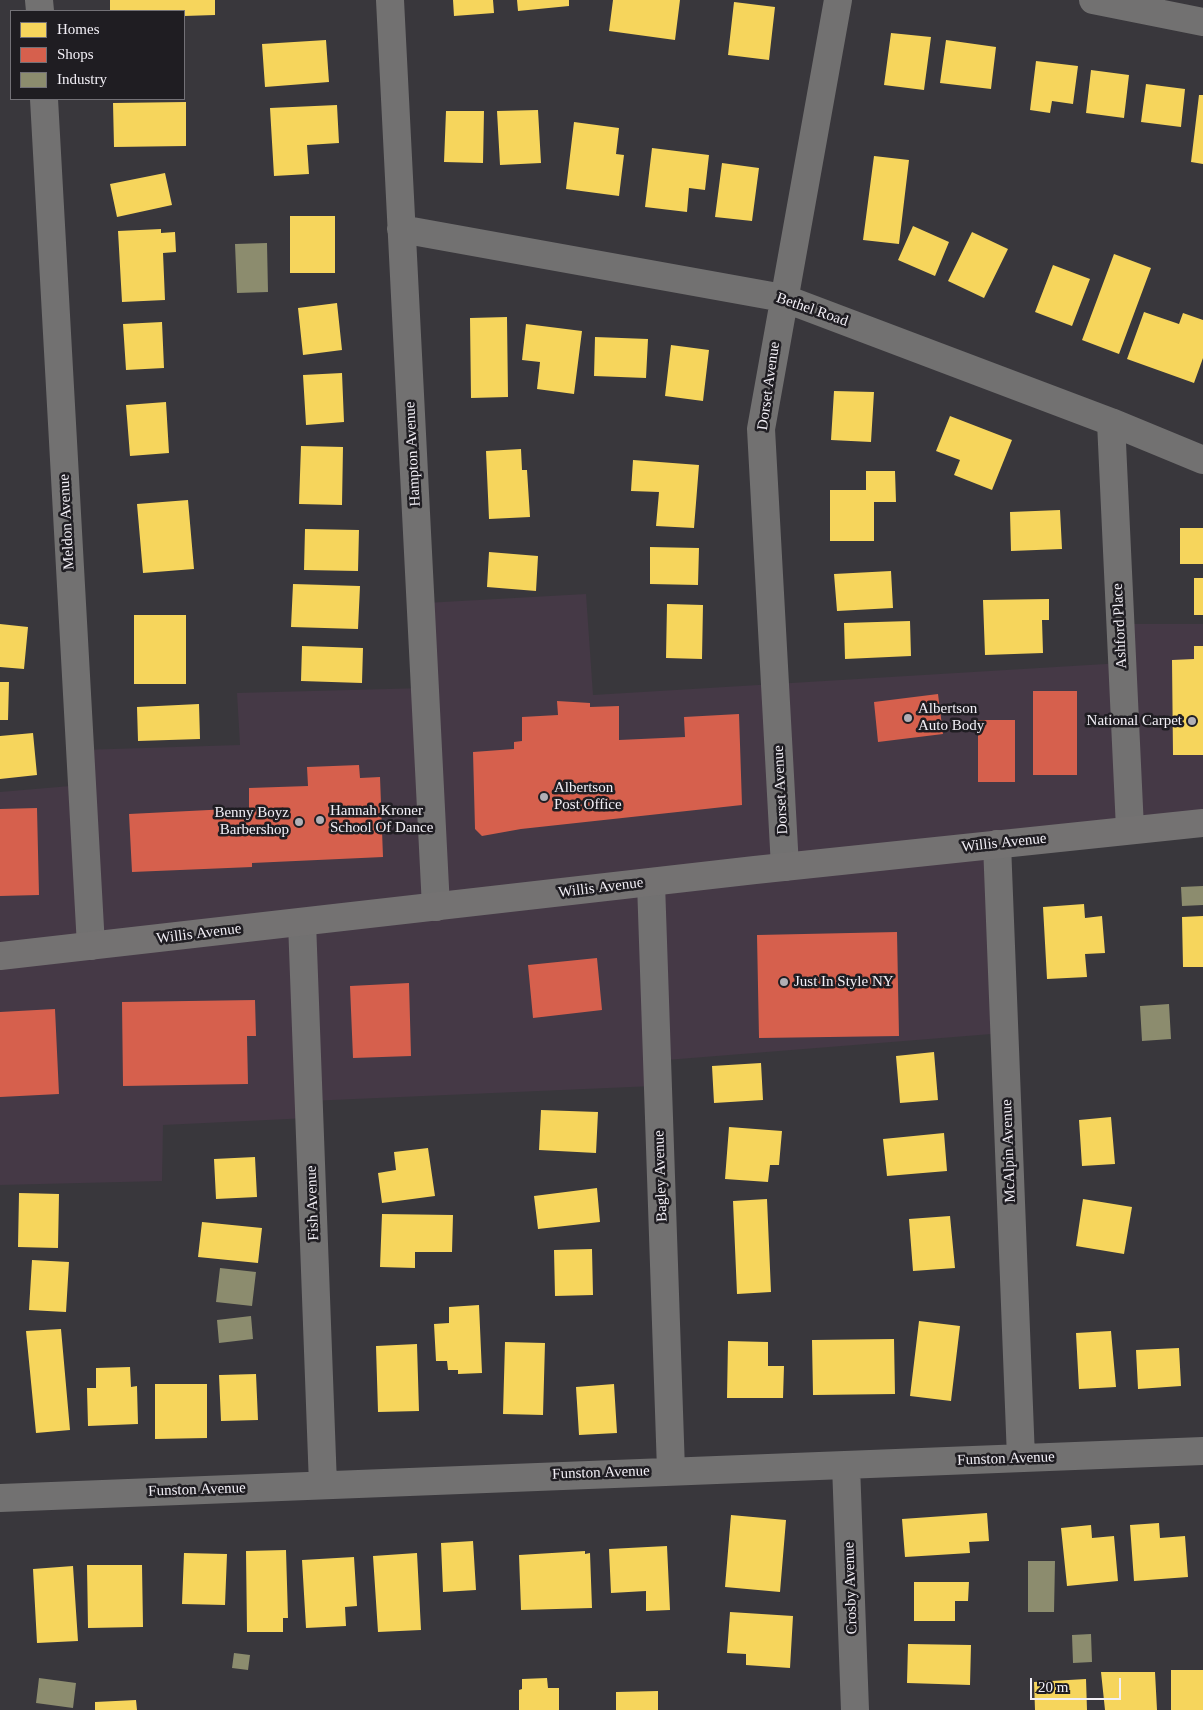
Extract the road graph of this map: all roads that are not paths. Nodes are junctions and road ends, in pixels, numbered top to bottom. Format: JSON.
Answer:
{"nodes":[{"id":1,"x":390,"y":0,"type":"edge"},
{"id":2,"x":838,"y":0,"type":"edge"},
{"id":3,"x":1093,"y":0,"type":"edge"},
{"id":4,"x":1203,"y":22,"type":"edge"},
{"id":5,"x":44,"y":100,"type":"edge"},
{"id":6,"x":401,"y":229,"type":"junction"},
{"id":7,"x":783,"y":298,"type":"junction"},
{"id":8,"x":1111,"y":422,"type":"junction"},
{"id":9,"x":1203,"y":460,"type":"edge"},
{"id":10,"x":1203,"y":823,"type":"edge"},
{"id":11,"x":1130,"y":829,"type":"junction"},
{"id":12,"x":998,"y":844,"type":"junction"},
{"id":13,"x":785,"y":867,"type":"junction"},
{"id":14,"x":651,"y":883,"type":"junction"},
{"id":15,"x":436,"y":907,"type":"junction"},
{"id":16,"x":302,"y":922,"type":"junction"},
{"id":17,"x":91,"y":946,"type":"junction"},
{"id":18,"x":0,"y":956,"type":"edge"},
{"id":19,"x":1203,"y":1451,"type":"edge"},
{"id":20,"x":1021,"y":1458,"type":"junction"},
{"id":21,"x":846,"y":1466,"type":"junction"},
{"id":22,"x":671,"y":1470,"type":"junction"},
{"id":23,"x":323,"y":1485,"type":"junction"},
{"id":24,"x":0,"y":1498,"type":"edge"},
{"id":25,"x":855,"y":1710,"type":"edge"}],
"edges":[{"from":1,"to":6,"type":"street","name":"Hampton Avenue"},
{"from":2,"to":7,"type":"street","name":"Dorset Avenue"},
{"from":3,"to":4,"type":"street"},
{"from":5,"to":17,"type":"street","name":"Meldon Avenue"},
{"from":6,"to":7,"type":"street","name":"Bethel Road"},
{"from":6,"to":15,"type":"street","name":"Hampton Avenue"},
{"from":7,"to":8,"type":"street","name":"Bethel Road"},
{"from":7,"to":13,"type":"street","name":"Dorset Avenue"},
{"from":8,"to":9,"type":"street","name":"Bethel Road"},
{"from":8,"to":11,"type":"street","name":"Ashford Place"},
{"from":10,"to":11,"type":"main road","name":"Willis Avenue"},
{"from":11,"to":12,"type":"main road","name":"Willis Avenue"},
{"from":12,"to":13,"type":"main road","name":"Willis Avenue"},
{"from":12,"to":20,"type":"street","name":"McAlpin Avenue"},
{"from":13,"to":14,"type":"main road","name":"Willis Avenue"},
{"from":14,"to":15,"type":"main road","name":"Willis Avenue"},
{"from":14,"to":22,"type":"street","name":"Bagley Avenue"},
{"from":15,"to":16,"type":"main road","name":"Willis Avenue"},
{"from":16,"to":17,"type":"main road","name":"Willis Avenue"},
{"from":16,"to":23,"type":"street","name":"Fish Avenue"},
{"from":17,"to":18,"type":"main road","name":"Willis Avenue"},
{"from":19,"to":20,"type":"street","name":"Funston Avenue"},
{"from":20,"to":21,"type":"street","name":"Funston Avenue"},
{"from":21,"to":22,"type":"street","name":"Funston Avenue"},
{"from":21,"to":25,"type":"street","name":"Crosby Avenue"},
{"from":22,"to":23,"type":"street","name":"Funston Avenue"},
{"from":23,"to":24,"type":"street","name":"Funston Avenue"}]}
